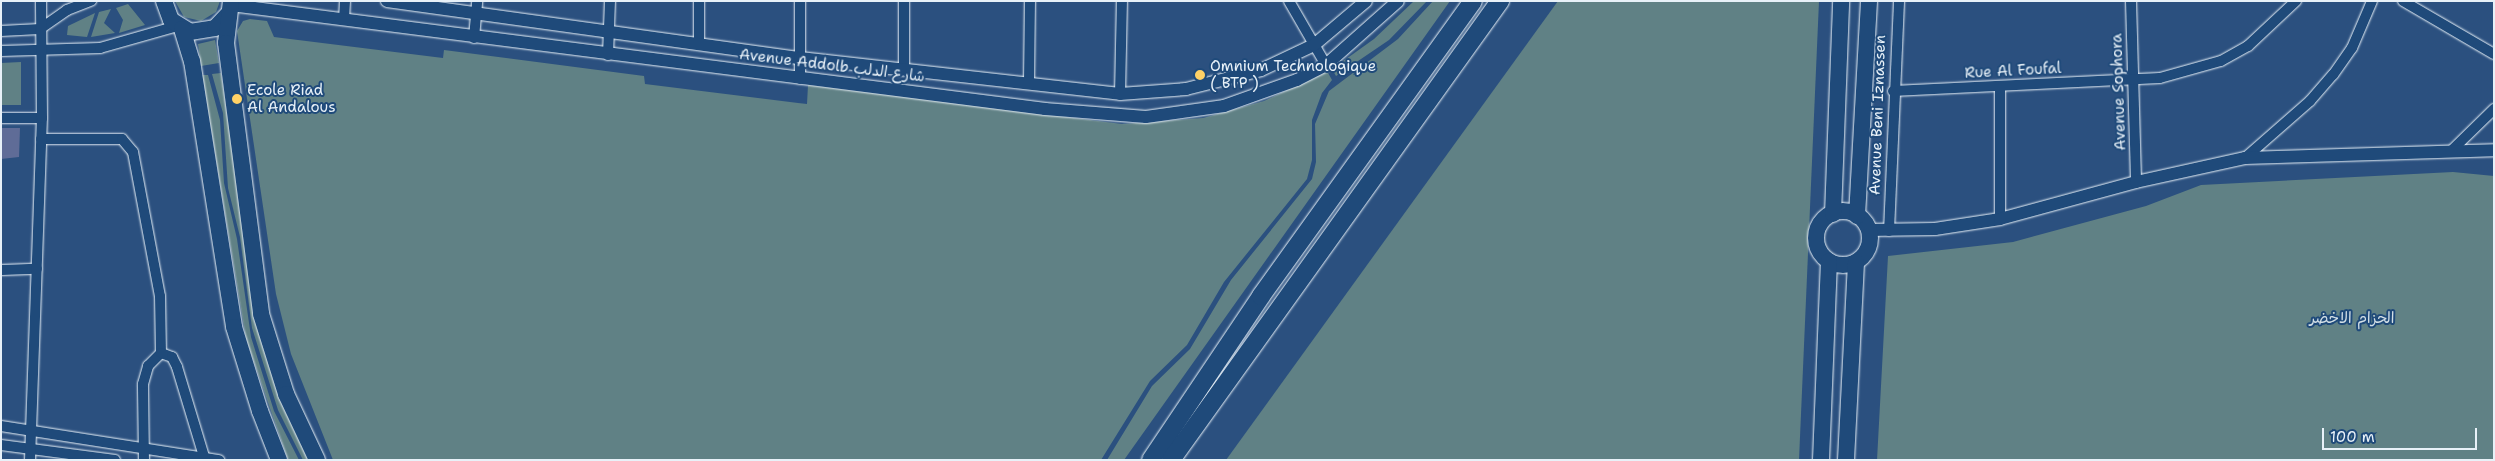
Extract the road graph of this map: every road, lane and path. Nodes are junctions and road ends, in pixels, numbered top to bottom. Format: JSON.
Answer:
{"nodes":[{"id":1,"x":40,"y":1,"type":"edge"},
{"id":2,"x":91,"y":1,"type":"edge"},
{"id":3,"x":164,"y":1,"type":"edge"},
{"id":4,"x":345,"y":1,"type":"edge"},
{"id":5,"x":387,"y":1,"type":"edge"},
{"id":6,"x":610,"y":1,"type":"edge"},
{"id":7,"x":699,"y":1,"type":"edge"},
{"id":8,"x":800,"y":1,"type":"edge"},
{"id":9,"x":904,"y":1,"type":"edge"},
{"id":10,"x":1030,"y":1,"type":"edge"},
{"id":11,"x":1122,"y":1,"type":"edge"},
{"id":12,"x":1289,"y":1,"type":"edge"},
{"id":13,"x":1366,"y":1,"type":"edge"},
{"id":14,"x":1398,"y":1,"type":"edge"},
{"id":15,"x":1473,"y":1,"type":"edge"},
{"id":16,"x":1841,"y":1,"type":"edge"},
{"id":17,"x":1869,"y":1,"type":"edge"},
{"id":18,"x":1899,"y":1,"type":"edge"},
{"id":19,"x":2131,"y":1,"type":"edge"},
{"id":20,"x":2296,"y":1,"type":"edge"},
{"id":21,"x":2372,"y":1,"type":"edge"},
{"id":22,"x":2403,"y":1,"type":"edge"},
{"id":23,"x":1499,"y":4,"type":"edge"},
{"id":24,"x":230,"y":7,"type":"edge"},
{"id":25,"x":477,"y":8,"type":"edge"},
{"id":26,"x":344,"y":20,"type":"junction"},
{"id":27,"x":179,"y":28,"type":"junction"},
{"id":28,"x":40,"y":29,"type":"junction"},
{"id":29,"x":609,"y":30,"type":"junction"},
{"id":30,"x":1,"y":31,"type":"edge"},
{"id":31,"x":474,"y":38,"type":"junction"},
{"id":32,"x":699,"y":42,"type":"junction"},
{"id":33,"x":1314,"y":45,"type":"junction"},
{"id":34,"x":42,"y":50,"type":"junction"},
{"id":35,"x":1,"y":51,"type":"edge"},
{"id":36,"x":2494,"y":54,"type":"edge"},
{"id":37,"x":608,"y":55,"type":"junction"},
{"id":38,"x":800,"y":58,"type":"junction"},
{"id":39,"x":1326,"y":65,"type":"junction"},
{"id":40,"x":904,"y":69,"type":"junction"},
{"id":41,"x":800,"y":79,"type":"junction"},
{"id":42,"x":2134,"y":80,"type":"junction"},
{"id":43,"x":1030,"y":81,"type":"junction"},
{"id":44,"x":2000,"y":86,"type":"junction"},
{"id":45,"x":1894,"y":91,"type":"junction"},
{"id":46,"x":1120,"y":94,"type":"junction"},
{"id":47,"x":2494,"y":109,"type":"edge"},
{"id":48,"x":1,"y":118,"type":"edge"},
{"id":49,"x":42,"y":118,"type":"junction"},
{"id":50,"x":41,"y":139,"type":"junction"},
{"id":51,"x":2494,"y":150,"type":"edge"},
{"id":52,"x":2451,"y":151,"type":"junction"},
{"id":53,"x":2245,"y":158,"type":"junction"},
{"id":54,"x":2136,"y":182,"type":"junction"},
{"id":55,"x":1833,"y":214,"type":"junction"},
{"id":56,"x":1857,"y":216,"type":"junction"},
{"id":57,"x":2000,"y":220,"type":"junction"},
{"id":58,"x":1868,"y":230,"type":"junction"},
{"id":59,"x":1889,"y":231,"type":"junction"},
{"id":60,"x":1829,"y":261,"type":"junction"},
{"id":61,"x":1856,"y":262,"type":"junction"},
{"id":62,"x":37,"y":269,"type":"junction"},
{"id":63,"x":1,"y":270,"type":"edge"},
{"id":64,"x":161,"y":352,"type":"junction"},
{"id":65,"x":1212,"y":368,"type":"junction"},
{"id":66,"x":1228,"y":380,"type":"junction"},
{"id":67,"x":1,"y":426,"type":"edge"},
{"id":68,"x":31,"y":429,"type":"junction"},
{"id":69,"x":1,"y":445,"type":"edge"},
{"id":70,"x":144,"y":446,"type":"junction"},
{"id":71,"x":30,"y":448,"type":"junction"},
{"id":72,"x":205,"y":459,"type":"edge"},
{"id":73,"x":30,"y":460,"type":"edge"},
{"id":74,"x":115,"y":460,"type":"edge"},
{"id":75,"x":144,"y":460,"type":"edge"},
{"id":76,"x":219,"y":460,"type":"edge"},
{"id":77,"x":279,"y":460,"type":"edge"},
{"id":78,"x":317,"y":460,"type":"edge"},
{"id":79,"x":1138,"y":460,"type":"edge"},
{"id":80,"x":1151,"y":460,"type":"edge"},
{"id":81,"x":1171,"y":460,"type":"edge"},
{"id":82,"x":1183,"y":460,"type":"edge"},
{"id":83,"x":1821,"y":460,"type":"edge"},
{"id":84,"x":1846,"y":460,"type":"edge"}],
"edges":[{"from":1,"to":28,"type":"street"},
{"from":2,"to":28,"type":"street"},
{"from":3,"to":27,"type":"main road"},
{"from":4,"to":26,"type":"street"},
{"from":5,"to":25,"type":"street","name":"Avenue Addolb شارع الدلب"},
{"from":6,"to":29,"type":"street"},
{"from":7,"to":32,"type":"street"},
{"from":8,"to":38,"type":"street"},
{"from":9,"to":40,"type":"street"},
{"from":10,"to":43,"type":"street"},
{"from":11,"to":46,"type":"street"},
{"from":12,"to":33,"type":"street"},
{"from":13,"to":33,"type":"street","name":"Avenue Addolb شارع الدلب"},
{"from":14,"to":39,"type":"street","name":"Avenue Addolb شارع الدلب"},
{"from":15,"to":65,"type":"highway"},
{"from":16,"to":55,"type":"main road"},
{"from":17,"to":56,"type":"main road"},
{"from":18,"to":45,"type":"street","name":"Avenue Beni Iznassen"},
{"from":19,"to":42,"type":"street","name":"Avenue Sophora"},
{"from":20,"to":42,"type":"street","name":"Rue Al Foufal"},
{"from":21,"to":53,"type":"street"},
{"from":22,"to":36,"type":"street"},
{"from":23,"to":66,"type":"highway"},
{"from":24,"to":26,"type":"street","name":"Avenue Addolb شارع الدلب"},
{"from":24,"to":27,"type":"main road"},
{"from":24,"to":78,"type":"main road"},
{"from":25,"to":29,"type":"street","name":"Avenue Addolb شارع الدلب"},
{"from":25,"to":31,"type":"street"},
{"from":26,"to":31,"type":"street","name":"Avenue Addolb شارع الدلب"},
{"from":27,"to":34,"type":"street"},
{"from":27,"to":77,"type":"main road"},
{"from":28,"to":30,"type":"street"},
{"from":28,"to":34,"type":"street"},
{"from":29,"to":32,"type":"street","name":"Avenue Addolb شارع الدلب"},
{"from":29,"to":37,"type":"street"},
{"from":31,"to":37,"type":"street","name":"Avenue Addolb شارع الدلب"},
{"from":32,"to":38,"type":"street","name":"Avenue Addolb شارع الدلب"},
{"from":33,"to":39,"type":"street"},
{"from":33,"to":46,"type":"street","name":"Avenue Addolb شارع الدلب"},
{"from":34,"to":35,"type":"street"},
{"from":34,"to":49,"type":"street"},
{"from":37,"to":41,"type":"street","name":"Avenue Addolb شارع الدلب"},
{"from":38,"to":40,"type":"street","name":"Avenue Addolb شارع الدلب"},
{"from":38,"to":41,"type":"street"},
{"from":39,"to":41,"type":"street","name":"Avenue Addolb شارع الدلب"},
{"from":40,"to":43,"type":"street","name":"Avenue Addolb شارع الدلب"},
{"from":42,"to":44,"type":"street","name":"Rue Al Foufal"},
{"from":42,"to":54,"type":"street","name":"Avenue Sophora"},
{"from":43,"to":46,"type":"street","name":"Avenue Addolb شارع الدلب"},
{"from":44,"to":45,"type":"street","name":"Rue Al Foufal"},
{"from":44,"to":57,"type":"street"},
{"from":45,"to":59,"type":"street","name":"Avenue Beni Iznassen"},
{"from":47,"to":52,"type":"street"},
{"from":48,"to":49,"type":"street"},
{"from":49,"to":50,"type":"street"},
{"from":50,"to":62,"type":"street"},
{"from":50,"to":64,"type":"street"},
{"from":51,"to":52,"type":"street"},
{"from":52,"to":53,"type":"street"},
{"from":53,"to":54,"type":"street"},
{"from":54,"to":57,"type":"street"},
{"from":55,"to":56,"type":"main road"},
{"from":55,"to":60,"type":"main road"},
{"from":56,"to":58,"type":"main road"},
{"from":57,"to":59,"type":"street"},
{"from":58,"to":59,"type":"street"},
{"from":58,"to":61,"type":"main road"},
{"from":60,"to":61,"type":"main road"},
{"from":60,"to":83,"type":"main road"},
{"from":61,"to":84,"type":"main road"},
{"from":62,"to":63,"type":"street"},
{"from":62,"to":68,"type":"street"},
{"from":64,"to":70,"type":"street"},
{"from":64,"to":72,"type":"street"},
{"from":65,"to":79,"type":"highway"},
{"from":65,"to":80,"type":"highway"},
{"from":66,"to":81,"type":"highway"},
{"from":66,"to":82,"type":"highway"},
{"from":67,"to":68,"type":"street"},
{"from":68,"to":70,"type":"street"},
{"from":68,"to":71,"type":"street"},
{"from":69,"to":71,"type":"street"},
{"from":70,"to":72,"type":"street"},
{"from":70,"to":75,"type":"street"},
{"from":71,"to":73,"type":"street"},
{"from":71,"to":74,"type":"street"},
{"from":72,"to":76,"type":"street"}]}
